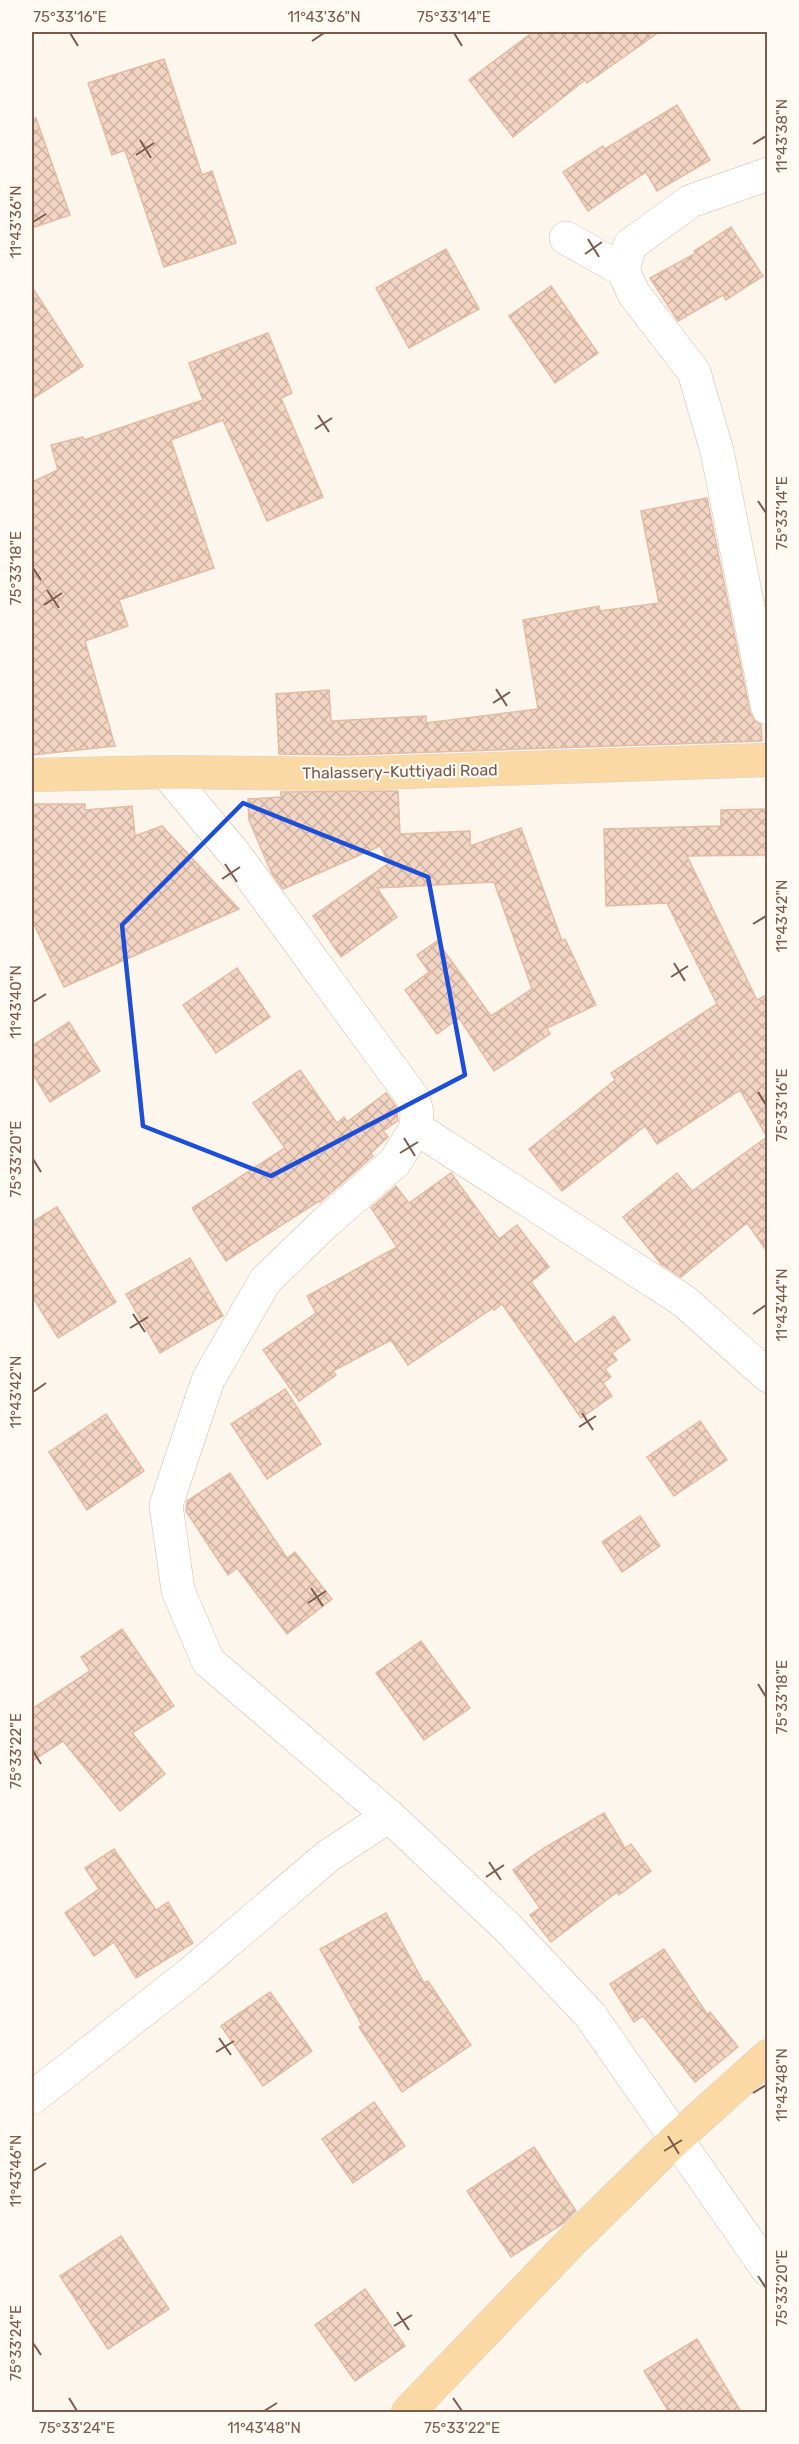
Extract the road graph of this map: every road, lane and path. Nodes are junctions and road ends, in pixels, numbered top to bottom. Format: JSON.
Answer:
{"nodes":[{"id":1,"x":768,"y":174,"type":"edge"},
{"id":2,"x":566,"y":238,"type":"dead end"},
{"id":3,"x":624,"y":270,"type":"junction"},
{"id":4,"x":768,"y":708,"type":"edge"},
{"id":5,"x":768,"y":760,"type":"edge"},
{"id":6,"x":166,"y":772,"type":"junction"},
{"id":7,"x":32,"y":774,"type":"edge"},
{"id":8,"x":416,"y":1128,"type":"junction"},
{"id":9,"x":768,"y":1376,"type":"edge"},
{"id":10,"x":389,"y":1816,"type":"junction"},
{"id":11,"x":768,"y":2056,"type":"edge"},
{"id":12,"x":32,"y":2098,"type":"edge"},
{"id":13,"x":677,"y":2138,"type":"junction"},
{"id":14,"x":768,"y":2270,"type":"edge"},
{"id":15,"x":408,"y":2412,"type":"edge"}],
"edges":[{"from":1,"to":3,"type":"street"},
{"from":2,"to":3,"type":"street"},
{"from":3,"to":4,"type":"street"},
{"from":5,"to":6,"type":"main road","name":"Thalassery-Kuttiyadi Road"},
{"from":6,"to":7,"type":"main road","name":"Thalassery-Kuttiyadi Road"},
{"from":6,"to":8,"type":"street"},
{"from":8,"to":9,"type":"street"},
{"from":8,"to":10,"type":"street"},
{"from":10,"to":12,"type":"street"},
{"from":10,"to":13,"type":"street"},
{"from":11,"to":13,"type":"main road"},
{"from":13,"to":14,"type":"street"},
{"from":13,"to":15,"type":"main road"}]}
